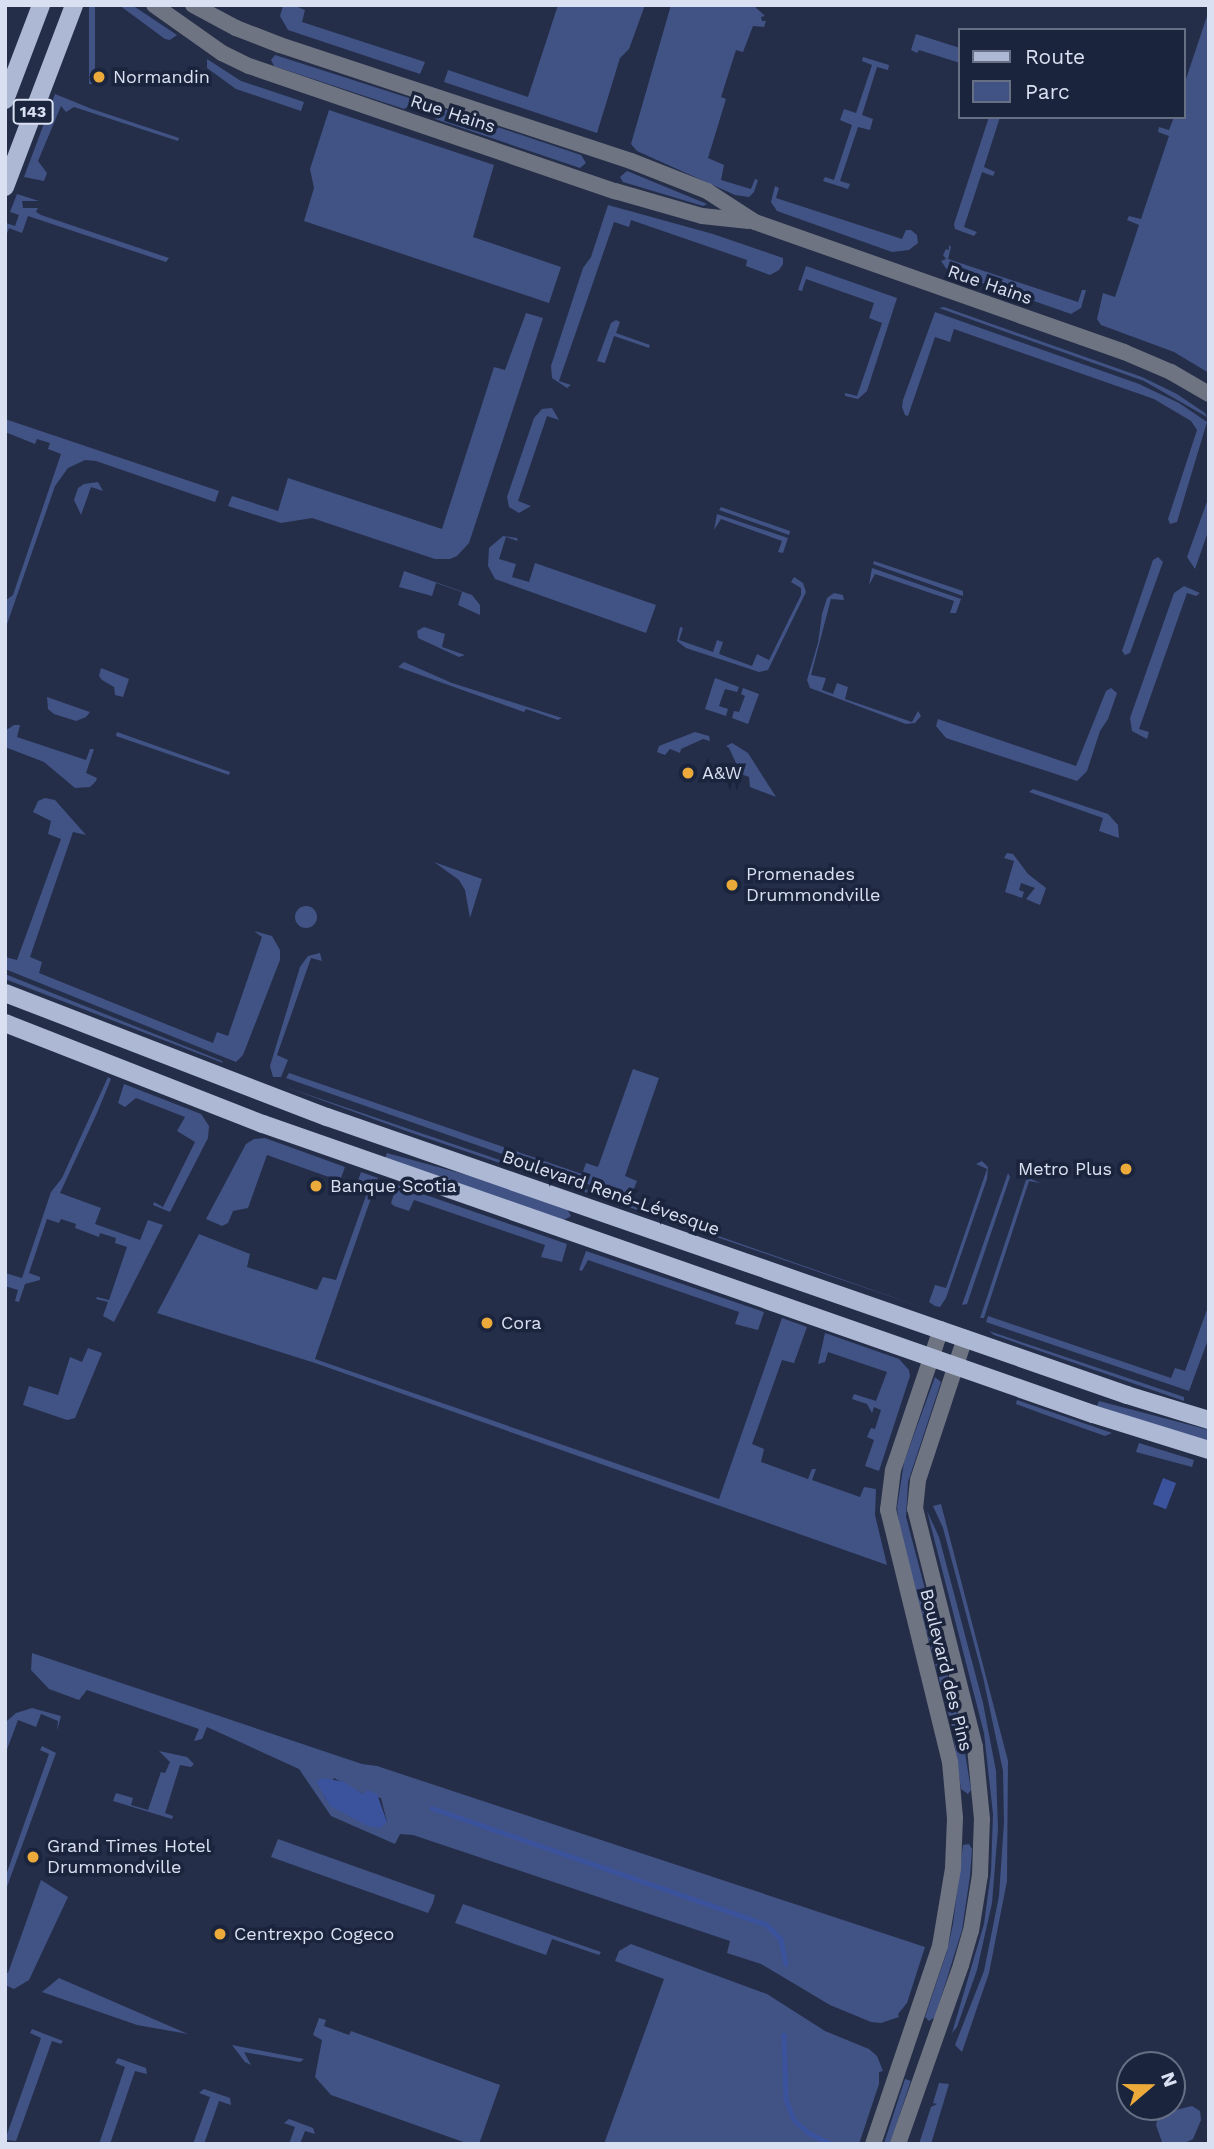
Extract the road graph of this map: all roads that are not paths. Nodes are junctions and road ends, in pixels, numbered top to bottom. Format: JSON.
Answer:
{"nodes":[{"id":1,"x":41,"y":5,"type":"edge"},
{"id":2,"x":74,"y":5,"type":"edge"},
{"id":3,"x":154,"y":5,"type":"edge"},
{"id":4,"x":194,"y":5,"type":"edge"},
{"id":5,"x":5,"y":100,"type":"edge"},
{"id":6,"x":5,"y":187,"type":"edge"},
{"id":7,"x":755,"y":222,"type":"junction"},
{"id":8,"x":1209,"y":394,"type":"edge"},
{"id":9,"x":5,"y":993,"type":"edge"},
{"id":10,"x":5,"y":1023,"type":"edge"},
{"id":11,"x":941,"y":1329,"type":"junction"},
{"id":12,"x":965,"y":1338,"type":"junction"},
{"id":13,"x":932,"y":1356,"type":"junction"},
{"id":14,"x":957,"y":1365,"type":"junction"},
{"id":15,"x":1209,"y":1420,"type":"edge"},
{"id":16,"x":1209,"y":1450,"type":"edge"},
{"id":17,"x":873,"y":2144,"type":"edge"},
{"id":18,"x":898,"y":2144,"type":"edge"}],
"edges":[{"from":1,"to":5,"type":"main road","number":"143"},
{"from":2,"to":6,"type":"main road","number":"143"},
{"from":3,"to":7,"type":"street","name":"Rue Hains"},
{"from":4,"to":7,"type":"street","name":"Rue Hains"},
{"from":7,"to":8,"type":"street","name":"Rue Hains"},
{"from":9,"to":11,"type":"main road","name":"Boulevard René-Lévesque"},
{"from":10,"to":13,"type":"main road"},
{"from":11,"to":12,"type":"main road","name":"Boulevard René-Lévesque"},
{"from":11,"to":13,"type":"street","name":"Boulevard des Pins"},
{"from":12,"to":14,"type":"street","name":"Boulevard des Pins"},
{"from":12,"to":15,"type":"main road","name":"Boulevard René-Lévesque"},
{"from":13,"to":14,"type":"main road"},
{"from":13,"to":17,"type":"street","name":"Boulevard des Pins"},
{"from":14,"to":16,"type":"main road"},
{"from":14,"to":18,"type":"street","name":"Boulevard des Pins"}]}
